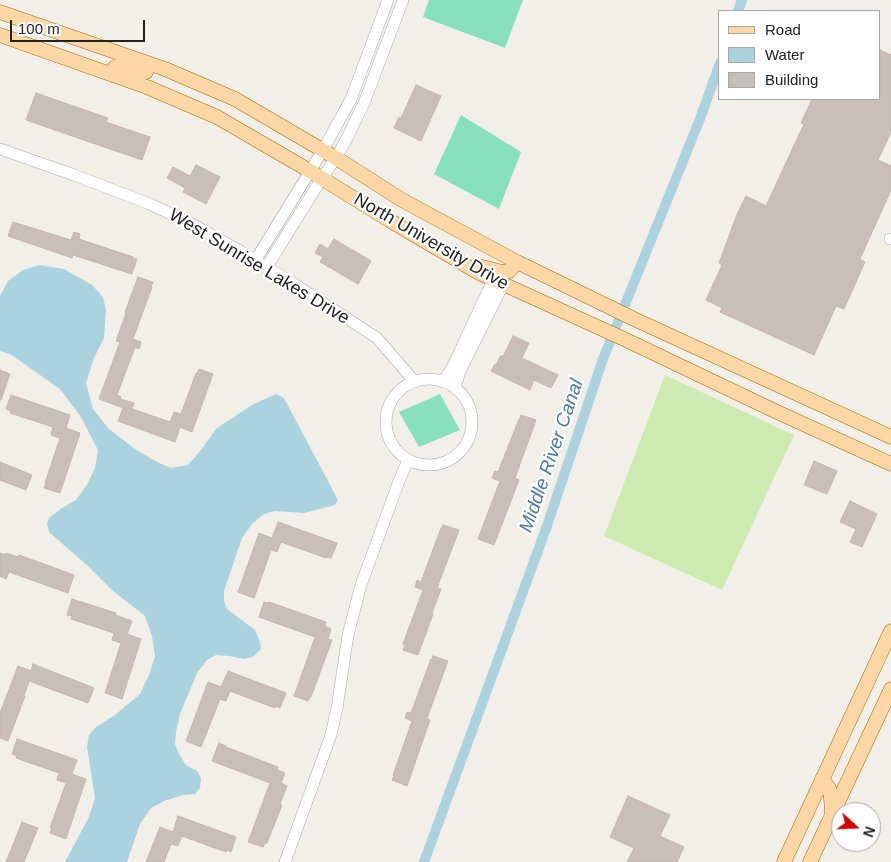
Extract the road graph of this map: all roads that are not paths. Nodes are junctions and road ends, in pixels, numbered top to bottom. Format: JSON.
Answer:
{"nodes":[{"id":1,"x":388,"y":0,"type":"edge"},
{"id":2,"x":403,"y":0,"type":"edge"},
{"id":3,"x":0,"y":12,"type":"edge"},
{"id":4,"x":0,"y":29,"type":"edge"},
{"id":5,"x":0,"y":35,"type":"edge"},
{"id":6,"x":111,"y":50,"type":"junction"},
{"id":7,"x":111,"y":74,"type":"junction"},
{"id":8,"x":223,"y":94,"type":"junction"},
{"id":9,"x":0,"y":149,"type":"edge"},
{"id":10,"x":323,"y":150,"type":"junction"},
{"id":11,"x":336,"y":158,"type":"junction"},
{"id":12,"x":316,"y":174,"type":"junction"},
{"id":13,"x":255,"y":261,"type":"junction"},
{"id":14,"x":457,"y":261,"type":"junction"},
{"id":15,"x":517,"y":262,"type":"junction"},
{"id":16,"x":266,"y":268,"type":"junction"},
{"id":17,"x":498,"y":282,"type":"junction"},
{"id":18,"x":415,"y":382,"type":"junction"},
{"id":19,"x":443,"y":382,"type":"junction"},
{"id":20,"x":455,"y":388,"type":"junction"},
{"id":21,"x":891,"y":437,"type":"edge"},
{"id":22,"x":408,"y":460,"type":"junction"},
{"id":23,"x":891,"y":464,"type":"edge"},
{"id":24,"x":891,"y":631,"type":"edge"},
{"id":25,"x":891,"y":690,"type":"edge"},
{"id":26,"x":822,"y":779,"type":"junction"},
{"id":27,"x":831,"y":802,"type":"edge"},
{"id":28,"x":838,"y":802,"type":"edge"},
{"id":29,"x":831,"y":816,"type":"edge"},
{"id":30,"x":285,"y":862,"type":"edge"},
{"id":31,"x":784,"y":862,"type":"edge"},
{"id":32,"x":810,"y":862,"type":"edge"}],
"edges":[{"from":1,"to":10,"type":"street"},
{"from":2,"to":11,"type":"street"},
{"from":3,"to":6,"type":"main road","name":"North University Drive"},
{"from":4,"to":6,"type":"main road"},
{"from":5,"to":7,"type":"main road","name":"North University Drive"},
{"from":6,"to":8,"type":"main road","name":"North University Drive"},
{"from":7,"to":8,"type":"main road"},
{"from":7,"to":12,"type":"main road","name":"North University Drive"},
{"from":8,"to":10,"type":"main road","name":"North University Drive"},
{"from":9,"to":13,"type":"street","name":"West Sunrise Lakes Drive"},
{"from":10,"to":11,"type":"main road","name":"North University Drive"},
{"from":10,"to":12,"type":"street"},
{"from":11,"to":12,"type":"street"},
{"from":11,"to":15,"type":"main road","name":"North University Drive"},
{"from":12,"to":13,"type":"street"},
{"from":12,"to":14,"type":"main road","name":"North University Drive"},
{"from":12,"to":16,"type":"street"},
{"from":13,"to":16,"type":"street","name":"West Sunrise Lakes Drive"},
{"from":14,"to":15,"type":"main road"},
{"from":14,"to":17,"type":"main road","name":"North University Drive"},
{"from":15,"to":21,"type":"main road","name":"North University Drive"},
{"from":16,"to":18,"type":"street","name":"West Sunrise Lakes Drive"},
{"from":17,"to":19,"type":"street"},
{"from":17,"to":20,"type":"street"},
{"from":17,"to":23,"type":"main road","name":"North University Drive"},
{"from":18,"to":19,"type":"street"},
{"from":18,"to":22,"type":"street"},
{"from":19,"to":20,"type":"street"},
{"from":20,"to":22,"type":"street"},
{"from":22,"to":30,"type":"street"},
{"from":24,"to":26,"type":"main road"},
{"from":25,"to":28,"type":"main road"},
{"from":26,"to":27,"type":"main road"},
{"from":26,"to":31,"type":"main road"},
{"from":29,"to":32,"type":"main road"}]}
